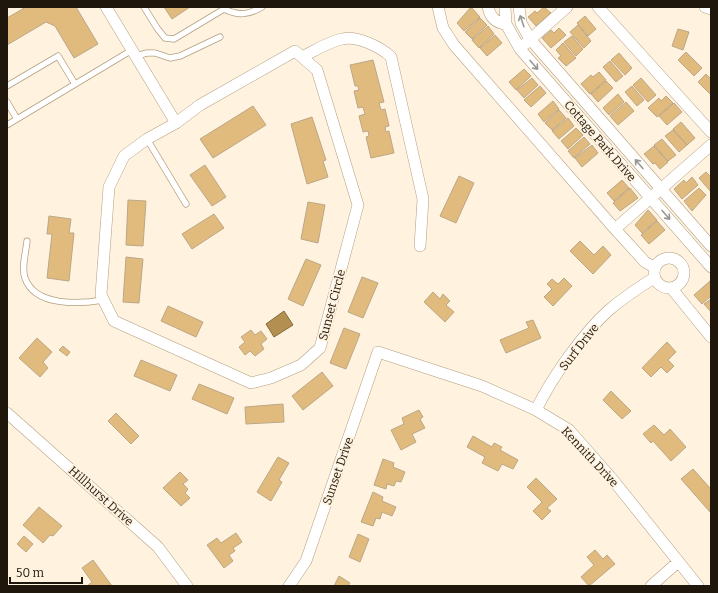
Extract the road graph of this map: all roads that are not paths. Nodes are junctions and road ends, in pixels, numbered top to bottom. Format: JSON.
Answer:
{"nodes":[{"id":1,"x":106,"y":7,"type":"edge"},
{"id":2,"x":144,"y":7,"type":"edge"},
{"id":3,"x":262,"y":7,"type":"edge"},
{"id":4,"x":438,"y":7,"type":"edge"},
{"id":5,"x":488,"y":7,"type":"edge"},
{"id":6,"x":505,"y":7,"type":"edge"},
{"id":7,"x":519,"y":7,"type":"edge"},
{"id":8,"x":567,"y":7,"type":"edge"},
{"id":9,"x":598,"y":7,"type":"edge"},
{"id":10,"x":706,"y":7,"type":"edge"},
{"id":11,"x":223,"y":8,"type":"edge"},
{"id":12,"x":711,"y":9,"type":"edge"},
{"id":13,"x":506,"y":24,"type":"junction"},
{"id":14,"x":220,"y":37,"type":"dead end"},
{"id":15,"x":530,"y":39,"type":"junction"},
{"id":16,"x":520,"y":49,"type":"junction"},
{"id":17,"x":134,"y":53,"type":"junction"},
{"id":18,"x":302,"y":57,"type":"junction"},
{"id":19,"x":75,"y":84,"type":"junction"},
{"id":20,"x":7,"y":86,"type":"edge"},
{"id":21,"x":7,"y":102,"type":"edge"},
{"id":22,"x":17,"y":119,"type":"junction"},
{"id":23,"x":176,"y":123,"type":"junction"},
{"id":24,"x":7,"y":125,"type":"edge"},
{"id":25,"x":711,"y":132,"type":"edge"},
{"id":26,"x":147,"y":139,"type":"junction"},
{"id":27,"x":711,"y":146,"type":"edge"},
{"id":28,"x":661,"y":189,"type":"junction"},
{"id":29,"x":650,"y":198,"type":"junction"},
{"id":30,"x":186,"y":204,"type":"dead end"},
{"id":31,"x":615,"y":230,"type":"junction"},
{"id":32,"x":27,"y":241,"type":"dead end"},
{"id":33,"x":420,"y":246,"type":"dead end"},
{"id":34,"x":711,"y":246,"type":"edge"},
{"id":35,"x":711,"y":267,"type":"edge"},
{"id":36,"x":654,"y":273,"type":"junction"},
{"id":37,"x":672,"y":289,"type":"junction"},
{"id":38,"x":104,"y":300,"type":"junction"},
{"id":39,"x":709,"y":329,"type":"edge"},
{"id":40,"x":378,"y":352,"type":"joint"},
{"id":41,"x":536,"y":410,"type":"junction"},
{"id":42,"x":7,"y":413,"type":"edge"},
{"id":43,"x":678,"y":562,"type":"junction"},
{"id":44,"x":187,"y":586,"type":"edge"},
{"id":45,"x":289,"y":586,"type":"edge"},
{"id":46,"x":650,"y":586,"type":"edge"},
{"id":47,"x":698,"y":586,"type":"edge"}],
"edges":[{"from":1,"to":17,"type":"street"},
{"from":2,"to":11,"type":"lane"},
{"from":3,"to":11,"type":"lane"},
{"from":4,"to":31,"type":"street"},
{"from":5,"to":13,"type":"street"},
{"from":6,"to":13,"type":"street","name":"Cottage Park Drive"},
{"from":15,"to":7,"type":"street","name":"Cottage Park Drive","one_way":true},
{"from":8,"to":15,"type":"street"},
{"from":9,"to":25,"type":"street"},
{"from":10,"to":12,"type":"street"},
{"from":13,"to":16,"type":"street","name":"Cottage Park Drive"},
{"from":14,"to":17,"type":"lane"},
{"from":15,"to":16,"type":"street"},
{"from":28,"to":15,"type":"street","name":"Cottage Park Drive","one_way":true},
{"from":16,"to":29,"type":"street","name":"Cottage Park Drive","one_way":true},
{"from":17,"to":19,"type":"lane"},
{"from":17,"to":23,"type":"street"},
{"from":18,"to":23,"type":"street","name":"Sunset Circle"},
{"from":18,"to":33,"type":"street"},
{"from":18,"to":38,"type":"street","name":"Sunset Circle"},
{"from":19,"to":20,"type":"lane"},
{"from":19,"to":22,"type":"lane"},
{"from":21,"to":22,"type":"lane"},
{"from":22,"to":24,"type":"lane"},
{"from":23,"to":26,"type":"street","name":"Sunset Circle"},
{"from":26,"to":30,"type":"lane"},
{"from":26,"to":38,"type":"street","name":"Sunset Circle"},
{"from":27,"to":28,"type":"street"},
{"from":28,"to":29,"type":"street"},
{"from":28,"to":34,"type":"street","name":"Cottage Park Drive"},
{"from":29,"to":31,"type":"street"},
{"from":29,"to":35,"type":"street","name":"Cottage Park Drive","one_way":true},
{"from":31,"to":36,"type":"street"},
{"from":32,"to":38,"type":"lane"},
{"from":36,"to":37,"type":"street"},
{"from":36,"to":37,"type":"street"},
{"from":36,"to":41,"type":"street","name":"Surf Drive"},
{"from":37,"to":39,"type":"street"},
{"from":40,"to":41,"type":"street","name":"Kennith Drive"},
{"from":40,"to":45,"type":"street","name":"Sunset Drive"},
{"from":41,"to":43,"type":"street","name":"Kennith Drive"},
{"from":42,"to":44,"type":"street","name":"Hillhurst Drive"},
{"from":43,"to":46,"type":"street"},
{"from":43,"to":47,"type":"street","name":"Kennith Drive"}]}
